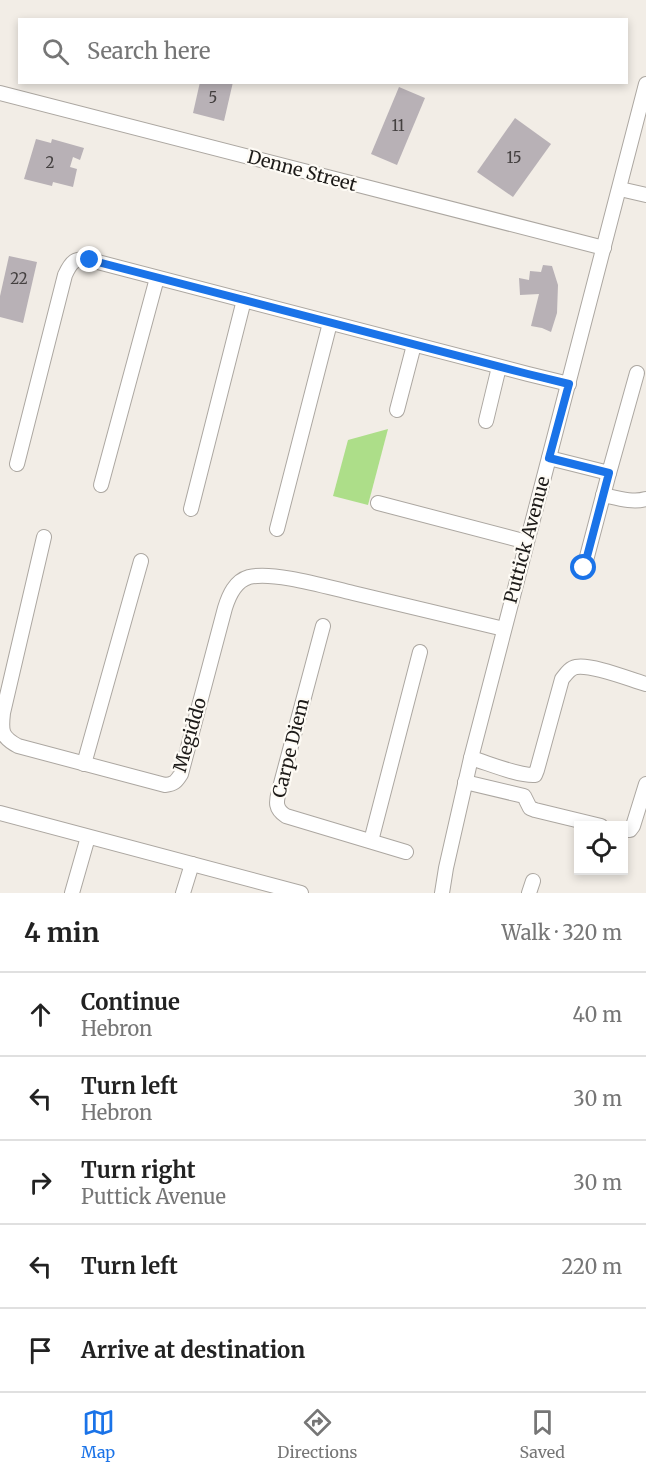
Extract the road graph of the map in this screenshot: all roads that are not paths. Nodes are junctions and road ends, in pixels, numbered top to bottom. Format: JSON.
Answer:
{"nodes":[{"id":1,"x":646,"y":84,"type":"edge"},
{"id":2,"x":0,"y":93,"type":"edge"},
{"id":3,"x":620,"y":189,"type":"junction"},
{"id":4,"x":646,"y":195,"type":"edge"},
{"id":5,"x":604,"y":248,"type":"junction"},
{"id":6,"x":157,"y":278,"type":"junction"},
{"id":7,"x":244,"y":300,"type":"junction"},
{"id":8,"x":330,"y":322,"type":"junction"},
{"id":9,"x":414,"y":345,"type":"junction"},
{"id":10,"x":498,"y":367,"type":"junction"},
{"id":11,"x":637,"y":373,"type":"dead end"},
{"id":12,"x":569,"y":384,"type":"junction"},
{"id":13,"x":397,"y":410,"type":"dead end"},
{"id":14,"x":486,"y":421,"type":"dead end"},
{"id":15,"x":549,"y":458,"type":"junction"},
{"id":16,"x":17,"y":464,"type":"dead end"},
{"id":17,"x":609,"y":473,"type":"junction"},
{"id":18,"x":101,"y":485,"type":"dead end"},
{"id":19,"x":603,"y":495,"type":"junction"},
{"id":20,"x":646,"y":499,"type":"edge"},
{"id":21,"x":378,"y":503,"type":"dead end"},
{"id":22,"x":191,"y":509,"type":"dead end"},
{"id":23,"x":278,"y":529,"type":"dead end"},
{"id":24,"x":44,"y":537,"type":"dead end"},
{"id":25,"x":527,"y":542,"type":"junction"},
{"id":26,"x":141,"y":561,"type":"dead end"},
{"id":27,"x":584,"y":568,"type":"dead end"},
{"id":28,"x":323,"y":626,"type":"dead end"},
{"id":29,"x":504,"y":629,"type":"junction"},
{"id":30,"x":420,"y":652,"type":"dead end"},
{"id":31,"x":646,"y":684,"type":"edge"},
{"id":32,"x":471,"y":758,"type":"junction"},
{"id":33,"x":84,"y":764,"type":"junction"},
{"id":34,"x":465,"y":782,"type":"junction"},
{"id":35,"x":646,"y":784,"type":"edge"},
{"id":36,"x":0,"y":813,"type":"edge"},
{"id":37,"x":583,"y":821,"type":"edge"},
{"id":38,"x":634,"y":829,"type":"edge"},
{"id":39,"x":88,"y":837,"type":"junction"},
{"id":40,"x":371,"y":841,"type":"junction"},
{"id":41,"x":406,"y":852,"type":"dead end"},
{"id":42,"x":192,"y":864,"type":"junction"},
{"id":43,"x":72,"y":893,"type":"edge"},
{"id":44,"x":183,"y":893,"type":"edge"},
{"id":45,"x":301,"y":893,"type":"edge"},
{"id":46,"x":442,"y":893,"type":"edge"}],
"edges":[{"from":1,"to":3,"type":"street","name":"Puttick Avenue"},
{"from":2,"to":5,"type":"street","name":"Denne Street"},
{"from":3,"to":4,"type":"street"},
{"from":3,"to":5,"type":"street","name":"Puttick Avenue"},
{"from":5,"to":12,"type":"street","name":"Puttick Avenue"},
{"from":6,"to":7,"type":"street"},
{"from":6,"to":16,"type":"street"},
{"from":6,"to":18,"type":"street"},
{"from":7,"to":8,"type":"street"},
{"from":7,"to":22,"type":"street"},
{"from":8,"to":9,"type":"street"},
{"from":8,"to":23,"type":"street"},
{"from":9,"to":10,"type":"street"},
{"from":9,"to":13,"type":"street"},
{"from":10,"to":12,"type":"street"},
{"from":10,"to":14,"type":"street"},
{"from":11,"to":17,"type":"street"},
{"from":12,"to":15,"type":"street","name":"Puttick Avenue"},
{"from":15,"to":17,"type":"street"},
{"from":15,"to":25,"type":"street","name":"Puttick Avenue"},
{"from":17,"to":19,"type":"street"},
{"from":19,"to":20,"type":"street"},
{"from":19,"to":27,"type":"street"},
{"from":21,"to":25,"type":"street"},
{"from":24,"to":33,"type":"street","name":"Megiddo"},
{"from":25,"to":29,"type":"street","name":"Puttick Avenue"},
{"from":26,"to":33,"type":"street"},
{"from":28,"to":40,"type":"street","name":"Carpe Diem"},
{"from":29,"to":32,"type":"street","name":"Puttick Avenue"},
{"from":29,"to":33,"type":"street","name":"Megiddo"},
{"from":30,"to":40,"type":"street"},
{"from":31,"to":32,"type":"street"},
{"from":32,"to":34,"type":"street","name":"Puttick Avenue"},
{"from":34,"to":37,"type":"street"},
{"from":34,"to":46,"type":"street","name":"Puttick Avenue"},
{"from":35,"to":38,"type":"street"},
{"from":36,"to":39,"type":"street"},
{"from":39,"to":42,"type":"street"},
{"from":39,"to":43,"type":"street"},
{"from":40,"to":41,"type":"street","name":"Carpe Diem"},
{"from":42,"to":44,"type":"street"},
{"from":42,"to":45,"type":"street"}]}
